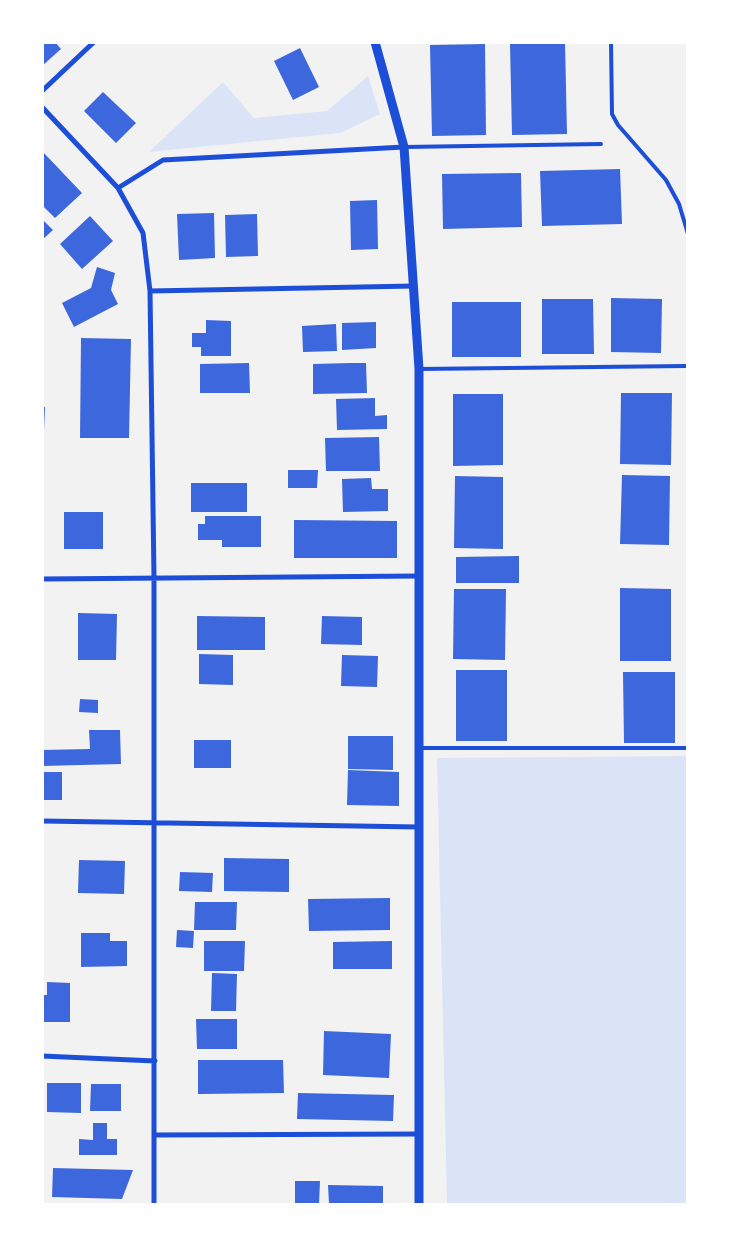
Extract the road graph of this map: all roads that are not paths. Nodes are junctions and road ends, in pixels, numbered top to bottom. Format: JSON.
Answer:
{"nodes":[{"id":1,"x":94,"y":42,"type":"edge"},
{"id":2,"x":375,"y":42,"type":"edge"},
{"id":3,"x":611,"y":42,"type":"edge"},
{"id":4,"x":42,"y":91,"type":"edge"},
{"id":5,"x":42,"y":106,"type":"edge"},
{"id":6,"x":601,"y":144,"type":"dead end"},
{"id":7,"x":404,"y":147,"type":"junction"},
{"id":8,"x":118,"y":188,"type":"junction"},
{"id":9,"x":688,"y":234,"type":"edge"},
{"id":10,"x":414,"y":286,"type":"junction"},
{"id":11,"x":150,"y":291,"type":"junction"},
{"id":12,"x":686,"y":366,"type":"dead end"},
{"id":13,"x":419,"y":369,"type":"junction"},
{"id":14,"x":419,"y":576,"type":"junction"},
{"id":15,"x":42,"y":578,"type":"edge"},
{"id":16,"x":154,"y":578,"type":"junction"},
{"id":17,"x":420,"y":748,"type":"junction"},
{"id":18,"x":688,"y":748,"type":"edge"},
{"id":19,"x":42,"y":821,"type":"edge"},
{"id":20,"x":155,"y":823,"type":"junction"},
{"id":21,"x":420,"y":827,"type":"junction"},
{"id":22,"x":42,"y":1056,"type":"edge"},
{"id":23,"x":155,"y":1060,"type":"junction"},
{"id":24,"x":419,"y":1134,"type":"junction"},
{"id":25,"x":154,"y":1135,"type":"junction"},
{"id":26,"x":154,"y":1204,"type":"edge"},
{"id":27,"x":419,"y":1204,"type":"edge"}],
"edges":[{"from":1,"to":4,"type":"street"},
{"from":2,"to":7,"type":"street"},
{"from":3,"to":9,"type":"lane"},
{"from":5,"to":8,"type":"street"},
{"from":6,"to":7,"type":"lane"},
{"from":7,"to":8,"type":"street"},
{"from":7,"to":10,"type":"street"},
{"from":8,"to":11,"type":"street"},
{"from":10,"to":11,"type":"street"},
{"from":10,"to":13,"type":"street"},
{"from":11,"to":16,"type":"street"},
{"from":12,"to":13,"type":"lane"},
{"from":13,"to":14,"type":"street"},
{"from":14,"to":16,"type":"street"},
{"from":14,"to":17,"type":"street"},
{"from":15,"to":16,"type":"street"},
{"from":16,"to":20,"type":"street"},
{"from":17,"to":18,"type":"lane"},
{"from":17,"to":21,"type":"street"},
{"from":19,"to":20,"type":"street"},
{"from":20,"to":21,"type":"street"},
{"from":20,"to":23,"type":"street"},
{"from":21,"to":24,"type":"street"},
{"from":22,"to":23,"type":"street"},
{"from":23,"to":25,"type":"street"},
{"from":24,"to":25,"type":"street"},
{"from":24,"to":27,"type":"street"},
{"from":25,"to":26,"type":"street"}]}
